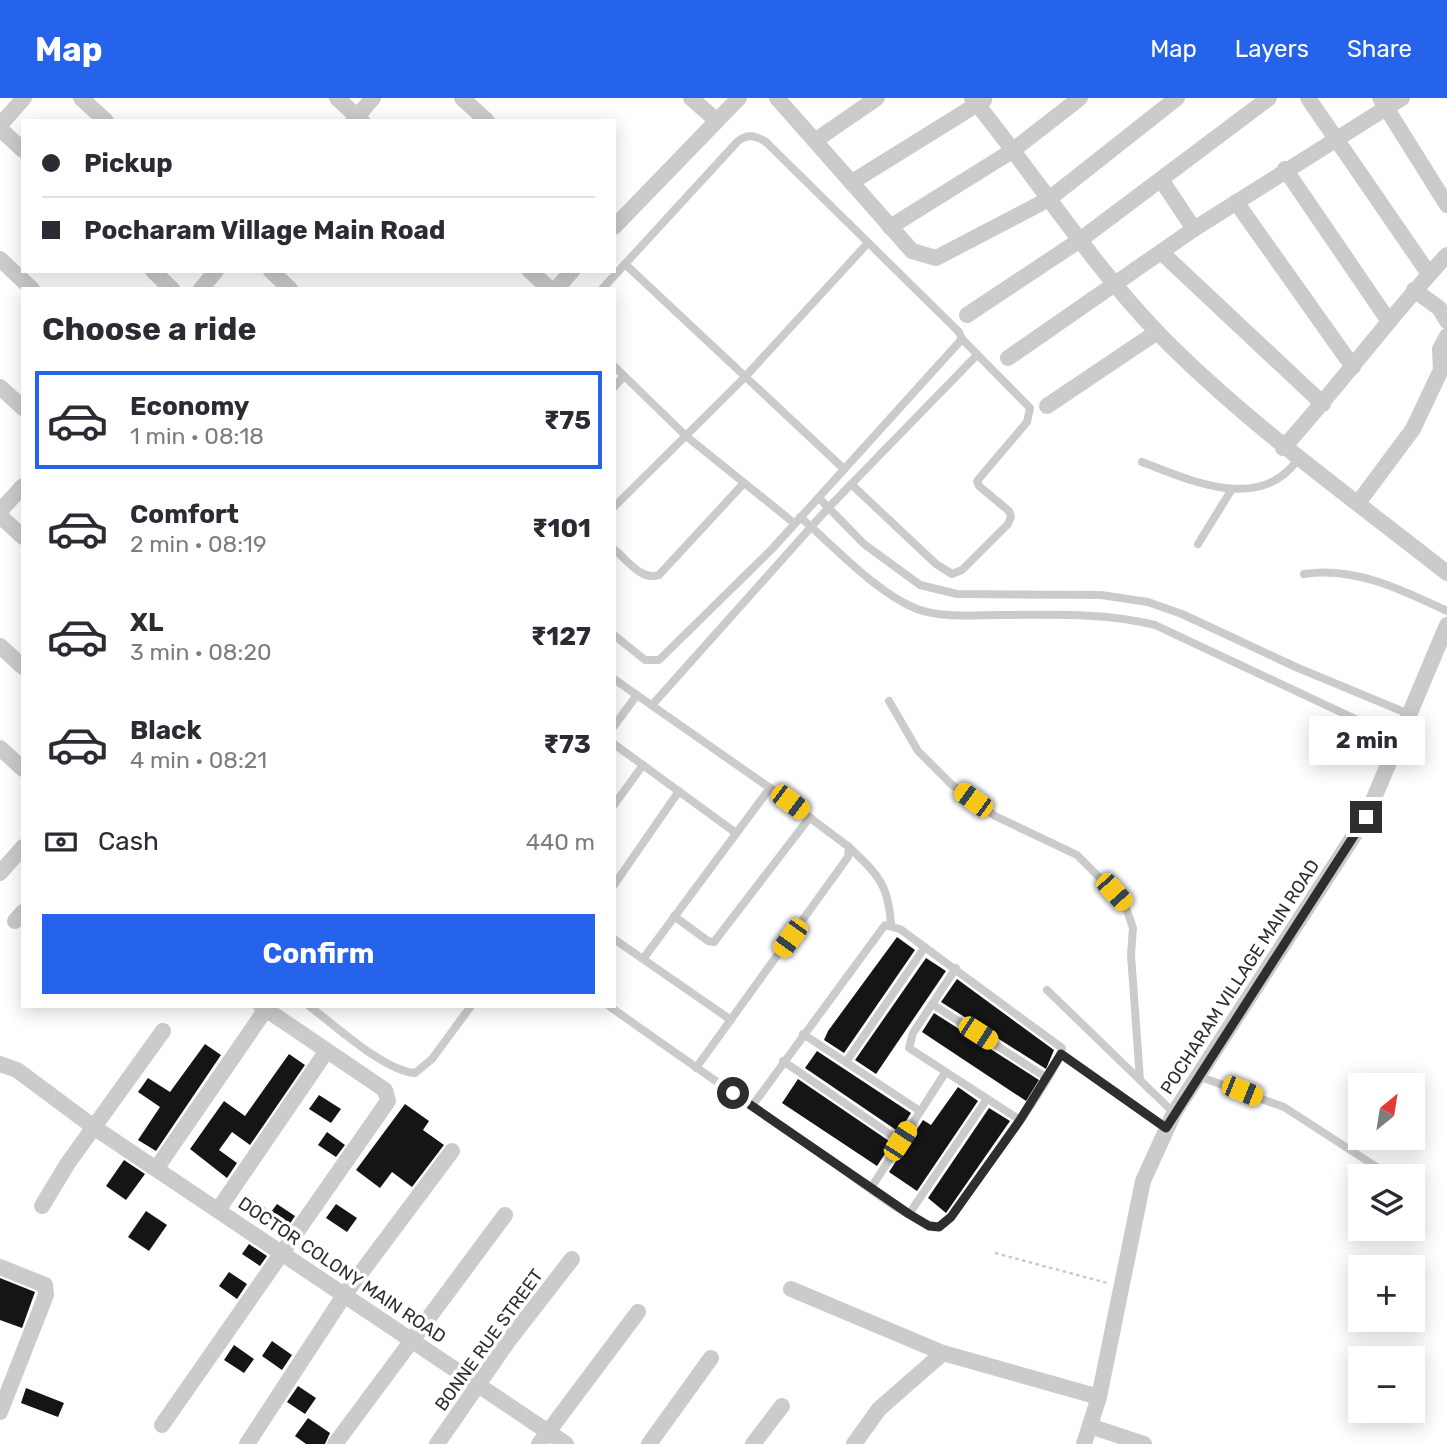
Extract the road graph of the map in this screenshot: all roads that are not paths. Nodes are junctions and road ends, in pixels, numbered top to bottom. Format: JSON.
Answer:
{"nodes":[{"id":1,"x":24,"y":98,"type":"edge"},
{"id":2,"x":81,"y":98,"type":"edge"},
{"id":3,"x":337,"y":98,"type":"edge"},
{"id":4,"x":373,"y":98,"type":"edge"},
{"id":5,"x":462,"y":98,"type":"edge"},
{"id":6,"x":691,"y":98,"type":"edge"},
{"id":7,"x":739,"y":98,"type":"edge"},
{"id":8,"x":777,"y":98,"type":"edge"},
{"id":9,"x":877,"y":98,"type":"edge"},
{"id":10,"x":1080,"y":98,"type":"edge"},
{"id":11,"x":1177,"y":98,"type":"edge"},
{"id":12,"x":1308,"y":98,"type":"edge"},
{"id":13,"x":1402,"y":98,"type":"edge"},
{"id":14,"x":979,"y":100,"type":"edge"},
{"id":15,"x":1258,"y":101,"type":"edge"},
{"id":16,"x":1383,"y":103,"type":"edge"},
{"id":17,"x":104,"y":119,"type":"edge"},
{"id":18,"x":357,"y":119,"type":"edge"},
{"id":19,"x":486,"y":119,"type":"edge"},
{"id":20,"x":716,"y":120,"type":"junction"},
{"id":21,"x":0,"y":127,"type":"edge"},
{"id":22,"x":1336,"y":139,"type":"junction"},
{"id":23,"x":816,"y":140,"type":"junction"},
{"id":24,"x":21,"y":148,"type":"edge"},
{"id":25,"x":1012,"y":151,"type":"junction"},
{"id":26,"x":1285,"y":169,"type":"junction"},
{"id":27,"x":852,"y":181,"type":"junction"},
{"id":28,"x":1162,"y":181,"type":"junction"},
{"id":29,"x":1049,"y":199,"type":"junction"},
{"id":30,"x":1237,"y":202,"type":"junction"},
{"id":31,"x":1447,"y":205,"type":"edge"},
{"id":32,"x":616,"y":225,"type":"edge"},
{"id":33,"x":890,"y":227,"type":"junction"},
{"id":34,"x":1194,"y":229,"type":"junction"},
{"id":35,"x":1080,"y":240,"type":"junction"},
{"id":36,"x":867,"y":244,"type":"junction"},
{"id":37,"x":1162,"y":253,"type":"junction"},
{"id":38,"x":1447,"y":255,"type":"edge"},
{"id":39,"x":0,"y":259,"type":"edge"},
{"id":40,"x":625,"y":264,"type":"junction"},
{"id":41,"x":155,"y":273,"type":"edge"},
{"id":42,"x":214,"y":273,"type":"edge"},
{"id":43,"x":273,"y":273,"type":"edge"},
{"id":44,"x":532,"y":273,"type":"edge"},
{"id":45,"x":570,"y":273,"type":"edge"},
{"id":46,"x":1429,"y":274,"type":"junction"},
{"id":47,"x":1116,"y":284,"type":"junction"},
{"id":48,"x":30,"y":287,"type":"edge"},
{"id":49,"x":170,"y":287,"type":"edge"},
{"id":50,"x":203,"y":287,"type":"edge"},
{"id":51,"x":288,"y":287,"type":"edge"},
{"id":52,"x":548,"y":287,"type":"edge"},
{"id":53,"x":558,"y":287,"type":"edge"},
{"id":54,"x":604,"y":287,"type":"edge"},
{"id":55,"x":1415,"y":290,"type":"junction"},
{"id":56,"x":967,"y":315,"type":"dead end"},
{"id":57,"x":1388,"y":320,"type":"junction"},
{"id":58,"x":1447,"y":321,"type":"edge"},
{"id":59,"x":1157,"y":332,"type":"junction"},
{"id":60,"x":1447,"y":335,"type":"edge"},
{"id":61,"x":962,"y":339,"type":"junction"},
{"id":62,"x":977,"y":355,"type":"junction"},
{"id":63,"x":1008,"y":358,"type":"dead end"},
{"id":64,"x":1353,"y":367,"type":"junction"},
{"id":65,"x":616,"y":368,"type":"edge"},
{"id":66,"x":624,"y":376,"type":"junction"},
{"id":67,"x":744,"y":378,"type":"junction"},
{"id":68,"x":616,"y":385,"type":"edge"},
{"id":69,"x":0,"y":387,"type":"edge"},
{"id":70,"x":1323,"y":404,"type":"junction"},
{"id":71,"x":21,"y":406,"type":"edge"},
{"id":72,"x":1047,"y":406,"type":"dead end"},
{"id":73,"x":687,"y":436,"type":"junction"},
{"id":74,"x":1283,"y":448,"type":"junction"},
{"id":75,"x":1298,"y":459,"type":"junction"},
{"id":76,"x":1142,"y":462,"type":"dead end"},
{"id":77,"x":844,"y":469,"type":"junction"},
{"id":78,"x":744,"y":483,"type":"junction"},
{"id":79,"x":851,"y":484,"type":"junction"},
{"id":80,"x":21,"y":488,"type":"edge"},
{"id":81,"x":1232,"y":489,"type":"junction"},
{"id":82,"x":818,"y":498,"type":"junction"},
{"id":83,"x":1358,"y":503,"type":"junction"},
{"id":84,"x":616,"y":505,"type":"edge"},
{"id":85,"x":828,"y":508,"type":"junction"},
{"id":86,"x":0,"y":511,"type":"edge"},
{"id":87,"x":0,"y":516,"type":"edge"},
{"id":88,"x":797,"y":520,"type":"junction"},
{"id":89,"x":812,"y":527,"type":"junction"},
{"id":90,"x":21,"y":535,"type":"edge"},
{"id":91,"x":1198,"y":544,"type":"dead end"},
{"id":92,"x":616,"y":551,"type":"edge"},
{"id":93,"x":1447,"y":573,"type":"edge"},
{"id":94,"x":1304,"y":574,"type":"dead end"},
{"id":95,"x":1447,"y":611,"type":"edge"},
{"id":96,"x":1446,"y":630,"type":"edge"},
{"id":97,"x":616,"y":637,"type":"edge"},
{"id":98,"x":0,"y":646,"type":"edge"},
{"id":99,"x":21,"y":665,"type":"edge"},
{"id":100,"x":616,"y":680,"type":"edge"},
{"id":101,"x":637,"y":695,"type":"junction"},
{"id":102,"x":889,"y":701,"type":"dead end"},
{"id":103,"x":653,"y":704,"type":"junction"},
{"id":104,"x":1409,"y":714,"type":"junction"},
{"id":105,"x":616,"y":723,"type":"edge"},
{"id":106,"x":1398,"y":739,"type":"junction"},
{"id":107,"x":616,"y":745,"type":"edge"},
{"id":108,"x":0,"y":748,"type":"edge"},
{"id":109,"x":643,"y":765,"type":"junction"},
{"id":110,"x":21,"y":767,"type":"edge"},
{"id":111,"x":770,"y":788,"type":"junction"},
{"id":112,"x":679,"y":791,"type":"junction"},
{"id":113,"x":616,"y":801,"type":"edge"},
{"id":114,"x":810,"y":817,"type":"junction"},
{"id":115,"x":736,"y":832,"type":"junction"},
{"id":116,"x":849,"y":847,"type":"junction"},
{"id":117,"x":21,"y":849,"type":"edge"},
{"id":118,"x":1,"y":870,"type":"edge"},
{"id":119,"x":616,"y":882,"type":"edge"},
{"id":120,"x":674,"y":916,"type":"junction"},
{"id":121,"x":891,"y":924,"type":"junction"},
{"id":122,"x":616,"y":940,"type":"edge"},
{"id":123,"x":925,"y":947,"type":"junction"},
{"id":124,"x":643,"y":959,"type":"junction"},
{"id":125,"x":956,"y":968,"type":"junction"},
{"id":126,"x":1047,"y":990,"type":"dead end"},
{"id":127,"x":932,"y":1004,"type":"junction"},
{"id":128,"x":264,"y":1008,"type":"edge"},
{"id":129,"x":312,"y":1008,"type":"edge"},
{"id":130,"x":470,"y":1008,"type":"edge"},
{"id":131,"x":612,"y":1008,"type":"edge"},
{"id":132,"x":731,"y":1020,"type":"junction"},
{"id":133,"x":163,"y":1031,"type":"dead end"},
{"id":134,"x":803,"y":1034,"type":"junction"},
{"id":135,"x":326,"y":1052,"type":"junction"},
{"id":136,"x":1061,"y":1054,"type":"junction"},
{"id":137,"x":783,"y":1061,"type":"junction"},
{"id":138,"x":846,"y":1062,"type":"junction"},
{"id":139,"x":2,"y":1063,"type":"edge"},
{"id":140,"x":696,"y":1068,"type":"junction"},
{"id":141,"x":945,"y":1073,"type":"junction"},
{"id":142,"x":1198,"y":1076,"type":"junction"},
{"id":143,"x":1047,"y":1078,"type":"junction"},
{"id":144,"x":1140,"y":1080,"type":"junction"},
{"id":145,"x":987,"y":1099,"type":"junction"},
{"id":146,"x":752,"y":1106,"type":"junction"},
{"id":147,"x":920,"y":1111,"type":"junction"},
{"id":148,"x":1174,"y":1113,"type":"junction"},
{"id":149,"x":1020,"y":1120,"type":"junction"},
{"id":150,"x":95,"y":1128,"type":"junction"},
{"id":151,"x":1166,"y":1128,"type":"junction"},
{"id":152,"x":900,"y":1141,"type":"junction"},
{"id":153,"x":452,"y":1151,"type":"dead end"},
{"id":154,"x":1372,"y":1164,"type":"edge"},
{"id":155,"x":156,"y":1169,"type":"junction"},
{"id":156,"x":871,"y":1188,"type":"junction"},
{"id":157,"x":42,"y":1206,"type":"dead end"},
{"id":158,"x":218,"y":1210,"type":"junction"},
{"id":159,"x":909,"y":1214,"type":"junction"},
{"id":160,"x":505,"y":1215,"type":"dead end"},
{"id":161,"x":282,"y":1254,"type":"junction"},
{"id":162,"x":572,"y":1259,"type":"dead end"},
{"id":163,"x":0,"y":1267,"type":"edge"},
{"id":164,"x":790,"y":1289,"type":"dead end"},
{"id":165,"x":345,"y":1294,"type":"junction"},
{"id":166,"x":638,"y":1312,"type":"dead end"},
{"id":167,"x":410,"y":1340,"type":"junction"},
{"id":168,"x":943,"y":1353,"type":"junction"},
{"id":169,"x":710,"y":1358,"type":"dead end"},
{"id":170,"x":479,"y":1384,"type":"junction"},
{"id":171,"x":1099,"y":1396,"type":"junction"},
{"id":172,"x":782,"y":1406,"type":"dead end"},
{"id":173,"x":0,"y":1412,"type":"edge"},
{"id":174,"x":162,"y":1425,"type":"dead end"},
{"id":175,"x":1090,"y":1426,"type":"junction"},
{"id":176,"x":858,"y":1437,"type":"edge"},
{"id":177,"x":544,"y":1438,"type":"edge"},
{"id":178,"x":247,"y":1444,"type":"edge"},
{"id":179,"x":335,"y":1444,"type":"edge"},
{"id":180,"x":437,"y":1444,"type":"edge"},
{"id":181,"x":566,"y":1444,"type":"edge"},
{"id":182,"x":649,"y":1444,"type":"edge"},
{"id":183,"x":753,"y":1444,"type":"edge"},
{"id":184,"x":1084,"y":1444,"type":"edge"},
{"id":185,"x":1144,"y":1444,"type":"edge"}],
"edges":[{"from":1,"to":21,"type":"street"},
{"from":2,"to":17,"type":"street"},
{"from":3,"to":18,"type":"street"},
{"from":4,"to":18,"type":"street"},
{"from":5,"to":19,"type":"street"},
{"from":6,"to":20,"type":"street"},
{"from":7,"to":20,"type":"street"},
{"from":8,"to":23,"type":"street"},
{"from":9,"to":23,"type":"street"},
{"from":10,"to":25,"type":"street"},
{"from":11,"to":29,"type":"street"},
{"from":12,"to":22,"type":"street"},
{"from":13,"to":16,"type":"street"},
{"from":14,"to":25,"type":"street"},
{"from":14,"to":27,"type":"street"},
{"from":15,"to":28,"type":"street"},
{"from":16,"to":22,"type":"street"},
{"from":16,"to":31,"type":"street"},
{"from":20,"to":32,"type":"street"},
{"from":21,"to":24,"type":"street"},
{"from":22,"to":26,"type":"street"},
{"from":22,"to":46,"type":"street"},
{"from":23,"to":27,"type":"street"},
{"from":25,"to":29,"type":"street"},
{"from":25,"to":33,"type":"street"},
{"from":26,"to":30,"type":"street"},
{"from":26,"to":57,"type":"street"},
{"from":27,"to":33,"type":"street"},
{"from":28,"to":34,"type":"street"},
{"from":28,"to":35,"type":"street"},
{"from":29,"to":33,"type":"street"},
{"from":29,"to":35,"type":"street"},
{"from":30,"to":34,"type":"street"},
{"from":30,"to":64,"type":"street"},
{"from":34,"to":37,"type":"street"},
{"from":35,"to":47,"type":"street"},
{"from":35,"to":56,"type":"street"},
{"from":36,"to":40,"type":"lane"},
{"from":36,"to":61,"type":"lane"},
{"from":36,"to":67,"type":"lane"},
{"from":37,"to":47,"type":"street"},
{"from":37,"to":70,"type":"street"},
{"from":38,"to":46,"type":"street"},
{"from":39,"to":48,"type":"street"},
{"from":40,"to":54,"type":"lane"},
{"from":40,"to":67,"type":"lane"},
{"from":41,"to":49,"type":"street"},
{"from":42,"to":50,"type":"street"},
{"from":43,"to":51,"type":"street"},
{"from":44,"to":52,"type":"street"},
{"from":45,"to":53,"type":"street"},
{"from":46,"to":55,"type":"street"},
{"from":47,"to":59,"type":"street"},
{"from":47,"to":63,"type":"street"},
{"from":55,"to":57,"type":"street"},
{"from":55,"to":58,"type":"street"},
{"from":57,"to":64,"type":"street"},
{"from":59,"to":72,"type":"street"},
{"from":59,"to":74,"type":"street"},
{"from":60,"to":83,"type":"street"},
{"from":61,"to":62,"type":"lane"},
{"from":61,"to":77,"type":"lane"},
{"from":62,"to":79,"type":"lane"},
{"from":62,"to":79,"type":"lane"},
{"from":64,"to":70,"type":"street"},
{"from":65,"to":66,"type":"lane"},
{"from":66,"to":68,"type":"lane"},
{"from":66,"to":73,"type":"lane"},
{"from":67,"to":73,"type":"lane"},
{"from":67,"to":77,"type":"lane"},
{"from":69,"to":71,"type":"street"},
{"from":70,"to":74,"type":"street"},
{"from":73,"to":78,"type":"lane"},
{"from":73,"to":84,"type":"lane"},
{"from":74,"to":75,"type":"street"},
{"from":75,"to":81,"type":"lane"},
{"from":75,"to":83,"type":"street"},
{"from":76,"to":81,"type":"lane"},
{"from":77,"to":82,"type":"lane"},
{"from":78,"to":88,"type":"lane"},
{"from":78,"to":92,"type":"lane"},
{"from":79,"to":85,"type":"lane"},
{"from":80,"to":86,"type":"street"},
{"from":81,"to":91,"type":"lane"},
{"from":82,"to":85,"type":"lane"},
{"from":82,"to":88,"type":"lane"},
{"from":83,"to":93,"type":"street"},
{"from":85,"to":89,"type":"lane"},
{"from":85,"to":104,"type":"lane"},
{"from":87,"to":90,"type":"street"},
{"from":88,"to":89,"type":"lane"},
{"from":88,"to":97,"type":"lane"},
{"from":89,"to":103,"type":"lane"},
{"from":89,"to":106,"type":"lane"},
{"from":94,"to":95,"type":"lane"},
{"from":96,"to":104,"type":"street","name":"POCHARAM VILLAGE MAIN ROAD"},
{"from":98,"to":99,"type":"street"},
{"from":100,"to":101,"type":"lane"},
{"from":101,"to":103,"type":"lane"},
{"from":101,"to":105,"type":"lane"},
{"from":102,"to":144,"type":"lane"},
{"from":103,"to":111,"type":"lane"},
{"from":104,"to":106,"type":"street","name":"POCHARAM VILLAGE MAIN ROAD"},
{"from":106,"to":142,"type":"street","name":"POCHARAM VILLAGE MAIN ROAD"},
{"from":107,"to":109,"type":"lane"},
{"from":108,"to":110,"type":"street"},
{"from":109,"to":112,"type":"lane"},
{"from":109,"to":113,"type":"lane"},
{"from":111,"to":114,"type":"lane"},
{"from":111,"to":115,"type":"lane"},
{"from":112,"to":115,"type":"lane"},
{"from":112,"to":119,"type":"lane"},
{"from":114,"to":116,"type":"lane"},
{"from":114,"to":120,"type":"lane"},
{"from":115,"to":120,"type":"lane"},
{"from":116,"to":121,"type":"lane"},
{"from":116,"to":132,"type":"lane"},
{"from":117,"to":118,"type":"street"},
{"from":120,"to":124,"type":"lane"},
{"from":121,"to":123,"type":"lane"},
{"from":121,"to":134,"type":"lane"},
{"from":122,"to":124,"type":"lane"},
{"from":123,"to":125,"type":"lane"},
{"from":123,"to":138,"type":"lane"},
{"from":124,"to":132,"type":"lane"},
{"from":125,"to":127,"type":"lane"},
{"from":125,"to":136,"type":"lane"},
{"from":126,"to":144,"type":"lane"},
{"from":127,"to":141,"type":"lane"},
{"from":127,"to":143,"type":"lane"},
{"from":128,"to":135,"type":"street"},
{"from":128,"to":155,"type":"street"},
{"from":129,"to":130,"type":"lane"},
{"from":131,"to":140,"type":"lane"},
{"from":132,"to":140,"type":"lane"},
{"from":133,"to":150,"type":"street"},
{"from":134,"to":137,"type":"lane"},
{"from":134,"to":138,"type":"lane"},
{"from":135,"to":158,"type":"street"},
{"from":135,"to":161,"type":"street"},
{"from":136,"to":143,"type":"lane"},
{"from":136,"to":151,"type":"lane"},
{"from":137,"to":146,"type":"lane"},
{"from":137,"to":152,"type":"lane"},
{"from":138,"to":147,"type":"lane"},
{"from":139,"to":150,"type":"street","name":"DOCTOR COLONY MAIN ROAD"},
{"from":140,"to":146,"type":"lane"},
{"from":141,"to":145,"type":"lane"},
{"from":141,"to":147,"type":"lane"},
{"from":142,"to":148,"type":"street","name":"POCHARAM VILLAGE MAIN ROAD"},
{"from":142,"to":154,"type":"lane"},
{"from":143,"to":149,"type":"lane"},
{"from":144,"to":148,"type":"lane"},
{"from":145,"to":149,"type":"lane"},
{"from":145,"to":159,"type":"lane"},
{"from":146,"to":156,"type":"lane"},
{"from":147,"to":152,"type":"lane"},
{"from":148,"to":151,"type":"street","name":"POCHARAM VILLAGE MAIN ROAD"},
{"from":149,"to":159,"type":"lane"},
{"from":150,"to":155,"type":"street","name":"DOCTOR COLONY MAIN ROAD"},
{"from":150,"to":157,"type":"street"},
{"from":151,"to":171,"type":"street","name":"POCHARAM VILLAGE MAIN ROAD"},
{"from":152,"to":156,"type":"lane"},
{"from":153,"to":165,"type":"street"},
{"from":155,"to":158,"type":"street","name":"DOCTOR COLONY MAIN ROAD"},
{"from":156,"to":159,"type":"lane"},
{"from":158,"to":161,"type":"street","name":"DOCTOR COLONY MAIN ROAD"},
{"from":160,"to":167,"type":"street"},
{"from":161,"to":165,"type":"street","name":"DOCTOR COLONY MAIN ROAD"},
{"from":161,"to":174,"type":"street"},
{"from":162,"to":170,"type":"street","name":"BONNE RUE STREET"},
{"from":163,"to":173,"type":"street"},
{"from":164,"to":168,"type":"street"},
{"from":165,"to":167,"type":"street","name":"DOCTOR COLONY MAIN ROAD"},
{"from":165,"to":178,"type":"street"},
{"from":166,"to":177,"type":"street"},
{"from":167,"to":170,"type":"street","name":"DOCTOR COLONY MAIN ROAD"},
{"from":167,"to":179,"type":"street"},
{"from":168,"to":171,"type":"street"},
{"from":168,"to":176,"type":"street"},
{"from":169,"to":182,"type":"street"},
{"from":170,"to":177,"type":"street","name":"DOCTOR COLONY MAIN ROAD"},
{"from":170,"to":180,"type":"street","name":"BONNE RUE STREET"},
{"from":171,"to":175,"type":"street","name":"POCHARAM VILLAGE MAIN ROAD"},
{"from":172,"to":183,"type":"street"},
{"from":175,"to":184,"type":"street","name":"POCHARAM VILLAGE MAIN ROAD"},
{"from":175,"to":185,"type":"street"},
{"from":177,"to":181,"type":"street","name":"DOCTOR COLONY MAIN ROAD"}]}
